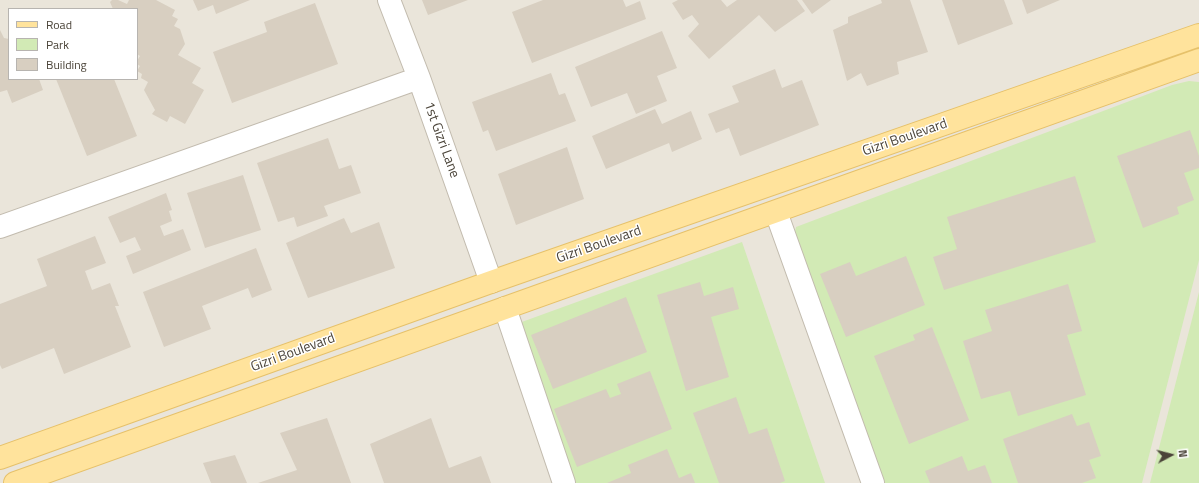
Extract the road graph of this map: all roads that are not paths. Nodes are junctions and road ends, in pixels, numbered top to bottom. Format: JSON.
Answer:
{"nodes":[{"id":1,"x":389,"y":0,"type":"edge"},
{"id":2,"x":1199,"y":35,"type":"edge"},
{"id":3,"x":1199,"y":60,"type":"edge"},
{"id":4,"x":419,"y":78,"type":"junction"},
{"id":5,"x":776,"y":212,"type":"junction"},
{"id":6,"x":0,"y":227,"type":"edge"},
{"id":7,"x":491,"y":282,"type":"junction"},
{"id":8,"x":505,"y":308,"type":"junction"},
{"id":9,"x":0,"y":458,"type":"edge"},
{"id":10,"x":15,"y":483,"type":"edge"},
{"id":11,"x":564,"y":483,"type":"edge"},
{"id":12,"x":872,"y":483,"type":"edge"}],
"edges":[{"from":1,"to":4,"type":"street","name":"1st Gizri Lane"},
{"from":2,"to":7,"type":"main road","name":"Gizri Boulevard"},
{"from":3,"to":5,"type":"main road","name":"Gizri Boulevard"},
{"from":4,"to":6,"type":"street"},
{"from":4,"to":7,"type":"street","name":"1st Gizri Lane"},
{"from":5,"to":8,"type":"main road","name":"Gizri Boulevard"},
{"from":5,"to":12,"type":"street"},
{"from":7,"to":9,"type":"main road","name":"Gizri Boulevard"},
{"from":8,"to":10,"type":"main road","name":"Gizri Boulevard"},
{"from":8,"to":11,"type":"street"}]}
